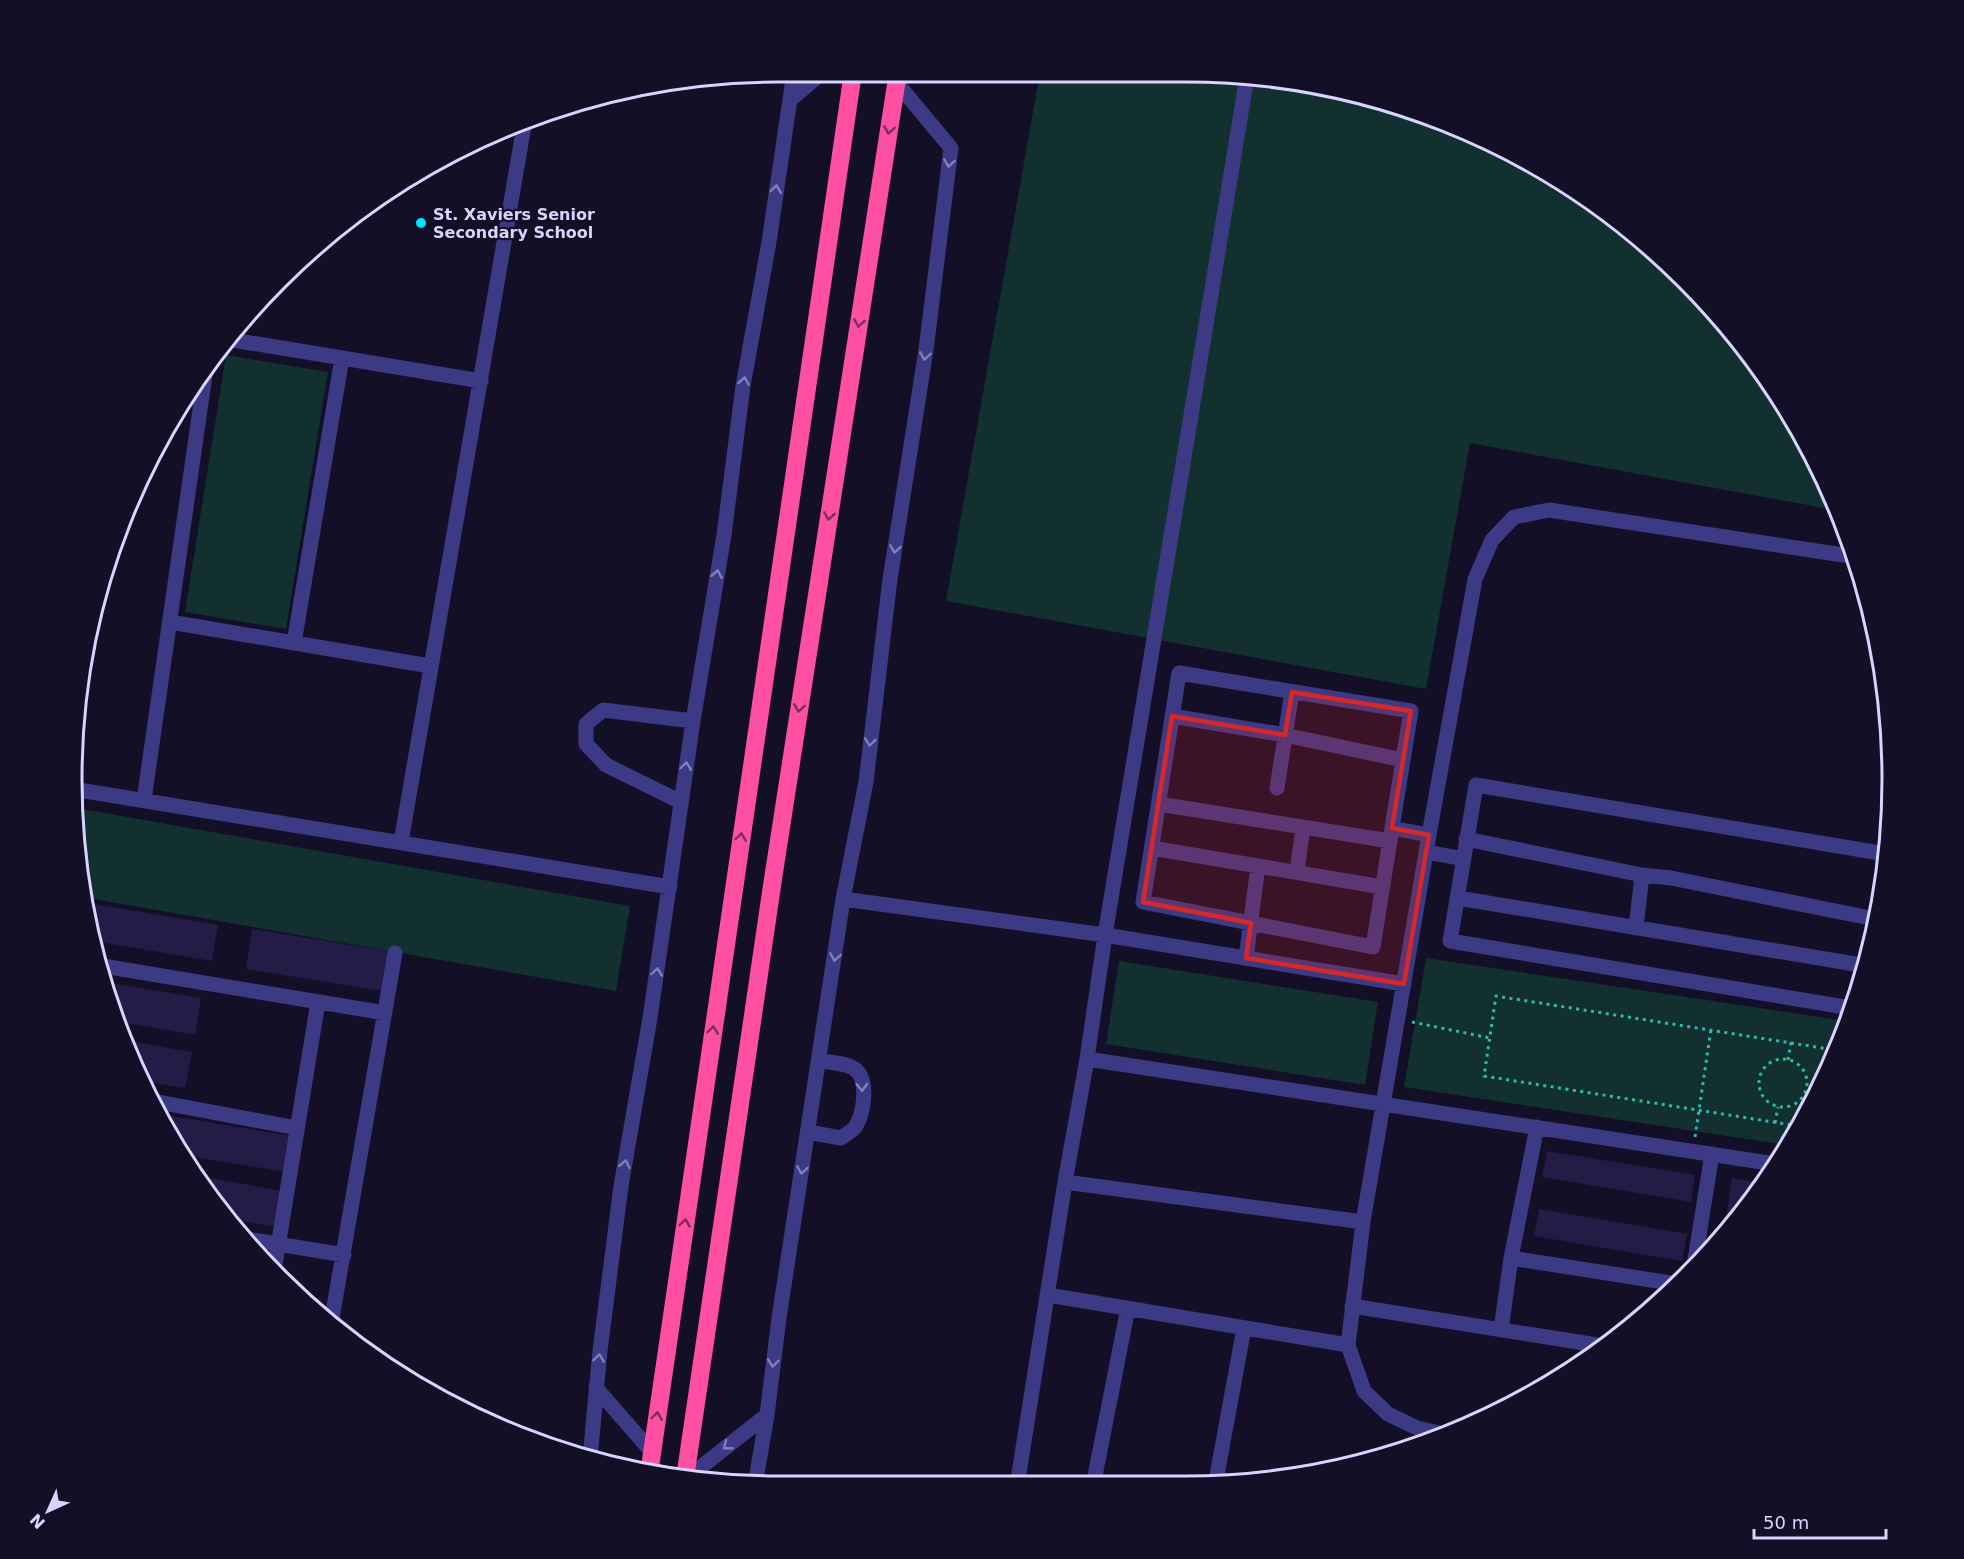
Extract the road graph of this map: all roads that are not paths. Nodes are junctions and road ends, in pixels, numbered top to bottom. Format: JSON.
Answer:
{"nodes":[{"id":1,"x":793,"y":82,"type":"edge"},
{"id":2,"x":811,"y":82,"type":"edge"},
{"id":3,"x":852,"y":82,"type":"edge"},
{"id":4,"x":896,"y":82,"type":"edge"},
{"id":5,"x":901,"y":82,"type":"edge"},
{"id":6,"x":1246,"y":85,"type":"edge"},
{"id":7,"x":790,"y":100,"type":"junction"},
{"id":8,"x":523,"y":132,"type":"edge"},
{"id":9,"x":238,"y":341,"type":"edge"},
{"id":10,"x":342,"y":358,"type":"junction"},
{"id":11,"x":481,"y":381,"type":"junction"},
{"id":12,"x":204,"y":386,"type":"edge"},
{"id":13,"x":1845,"y":555,"type":"edge"},
{"id":14,"x":170,"y":622,"type":"junction"},
{"id":15,"x":294,"y":643,"type":"junction"},
{"id":16,"x":430,"y":666,"type":"junction"},
{"id":17,"x":1292,"y":692,"type":"junction"},
{"id":18,"x":1172,"y":716,"type":"junction"},
{"id":19,"x":693,"y":721,"type":"junction"},
{"id":20,"x":1285,"y":735,"type":"junction"},
{"id":21,"x":1403,"y":760,"type":"junction"},
{"id":22,"x":1277,"y":788,"type":"dead end"},
{"id":23,"x":82,"y":790,"type":"edge"},
{"id":24,"x":144,"y":800,"type":"junction"},
{"id":25,"x":681,"y":802,"type":"junction"},
{"id":26,"x":1159,"y":804,"type":"junction"},
{"id":27,"x":1303,"y":827,"type":"junction"},
{"id":28,"x":1391,"y":835,"type":"junction"},
{"id":29,"x":1429,"y":835,"type":"junction"},
{"id":30,"x":1466,"y":839,"type":"junction"},
{"id":31,"x":401,"y":842,"type":"junction"},
{"id":32,"x":1152,"y":848,"type":"junction"},
{"id":33,"x":1426,"y":852,"type":"junction"},
{"id":34,"x":1878,"y":853,"type":"edge"},
{"id":35,"x":1464,"y":859,"type":"junction"},
{"id":36,"x":1258,"y":866,"type":"junction"},
{"id":37,"x":1297,"y":872,"type":"junction"},
{"id":38,"x":1642,"y":875,"type":"junction"},
{"id":39,"x":670,"y":887,"type":"junction"},
{"id":40,"x":1382,"y":887,"type":"junction"},
{"id":41,"x":1458,"y":898,"type":"junction"},
{"id":42,"x":843,"y":899,"type":"junction"},
{"id":43,"x":1867,"y":917,"type":"edge"},
{"id":44,"x":1251,"y":923,"type":"junction"},
{"id":45,"x":1636,"y":928,"type":"junction"},
{"id":46,"x":1105,"y":935,"type":"junction"},
{"id":47,"x":395,"y":953,"type":"dead end"},
{"id":48,"x":1246,"y":958,"type":"junction"},
{"id":49,"x":1857,"y":964,"type":"edge"},
{"id":50,"x":108,"y":967,"type":"edge"},
{"id":51,"x":1404,"y":984,"type":"junction"},
{"id":52,"x":318,"y":1002,"type":"junction"},
{"id":53,"x":1844,"y":1007,"type":"edge"},
{"id":54,"x":385,"y":1013,"type":"junction"},
{"id":55,"x":1087,"y":1059,"type":"junction"},
{"id":56,"x":819,"y":1060,"type":"junction"},
{"id":57,"x":162,"y":1103,"type":"edge"},
{"id":58,"x":1383,"y":1104,"type":"junction"},
{"id":59,"x":1537,"y":1127,"type":"junction"},
{"id":60,"x":297,"y":1128,"type":"junction"},
{"id":61,"x":807,"y":1132,"type":"junction"},
{"id":62,"x":1712,"y":1154,"type":"junction"},
{"id":63,"x":1767,"y":1163,"type":"edge"},
{"id":64,"x":1065,"y":1182,"type":"junction"},
{"id":65,"x":1363,"y":1222,"type":"junction"},
{"id":66,"x":256,"y":1240,"type":"edge"},
{"id":67,"x":279,"y":1244,"type":"junction"},
{"id":68,"x":1696,"y":1252,"type":"edge"},
{"id":69,"x":344,"y":1255,"type":"junction"},
{"id":70,"x":1511,"y":1258,"type":"junction"},
{"id":71,"x":276,"y":1261,"type":"edge"},
{"id":72,"x":1666,"y":1282,"type":"edge"},
{"id":73,"x":1048,"y":1294,"type":"junction"},
{"id":74,"x":1352,"y":1306,"type":"junction"},
{"id":75,"x":1128,"y":1308,"type":"junction"},
{"id":76,"x":333,"y":1314,"type":"edge"},
{"id":77,"x":1244,"y":1328,"type":"junction"},
{"id":78,"x":1501,"y":1330,"type":"junction"},
{"id":79,"x":1592,"y":1344,"type":"edge"},
{"id":80,"x":1348,"y":1346,"type":"junction"},
{"id":81,"x":596,"y":1388,"type":"junction"},
{"id":82,"x":767,"y":1415,"type":"junction"},
{"id":83,"x":1431,"y":1431,"type":"edge"},
{"id":84,"x":591,"y":1451,"type":"edge"},
{"id":85,"x":652,"y":1452,"type":"junction"},
{"id":86,"x":650,"y":1464,"type":"edge"},
{"id":87,"x":687,"y":1471,"type":"edge"},
{"id":88,"x":694,"y":1471,"type":"edge"},
{"id":89,"x":757,"y":1475,"type":"edge"},
{"id":90,"x":1217,"y":1475,"type":"edge"},
{"id":91,"x":1019,"y":1476,"type":"edge"},
{"id":92,"x":1095,"y":1476,"type":"edge"}],
"edges":[{"from":1,"to":7,"type":"street"},
{"from":2,"to":7,"type":"street"},
{"from":85,"to":3,"type":"highway","one_way":true},
{"from":4,"to":87,"type":"highway","one_way":true},
{"from":5,"to":42,"type":"street","one_way":true},
{"from":6,"to":46,"type":"street"},
{"from":19,"to":7,"type":"street","one_way":true},
{"from":8,"to":11,"type":"street"},
{"from":9,"to":10,"type":"street"},
{"from":10,"to":11,"type":"street"},
{"from":10,"to":15,"type":"street"},
{"from":11,"to":16,"type":"street"},
{"from":12,"to":14,"type":"street"},
{"from":13,"to":29,"type":"street"},
{"from":14,"to":15,"type":"street"},
{"from":14,"to":24,"type":"street"},
{"from":15,"to":16,"type":"street"},
{"from":16,"to":31,"type":"street"},
{"from":17,"to":18,"type":"street"},
{"from":17,"to":20,"type":"street"},
{"from":17,"to":21,"type":"street"},
{"from":18,"to":20,"type":"street"},
{"from":18,"to":26,"type":"street"},
{"from":25,"to":19,"type":"street","one_way":true},
{"from":19,"to":25,"type":"street"},
{"from":20,"to":21,"type":"street"},
{"from":20,"to":22,"type":"street"},
{"from":21,"to":28,"type":"street"},
{"from":23,"to":24,"type":"street"},
{"from":24,"to":31,"type":"street"},
{"from":25,"to":39,"type":"street"},
{"from":26,"to":27,"type":"street"},
{"from":26,"to":32,"type":"street"},
{"from":27,"to":28,"type":"street"},
{"from":27,"to":37,"type":"street"},
{"from":28,"to":29,"type":"street"},
{"from":28,"to":40,"type":"street"},
{"from":29,"to":33,"type":"street"},
{"from":30,"to":34,"type":"street"},
{"from":30,"to":35,"type":"street"},
{"from":30,"to":38,"type":"street"},
{"from":31,"to":39,"type":"street"},
{"from":32,"to":36,"type":"street"},
{"from":32,"to":44,"type":"street"},
{"from":33,"to":35,"type":"street"},
{"from":33,"to":51,"type":"street"},
{"from":35,"to":41,"type":"street"},
{"from":36,"to":37,"type":"street"},
{"from":36,"to":44,"type":"street"},
{"from":37,"to":40,"type":"street"},
{"from":38,"to":43,"type":"street"},
{"from":38,"to":45,"type":"street"},
{"from":81,"to":39,"type":"street","one_way":true},
{"from":40,"to":44,"type":"street"},
{"from":41,"to":45,"type":"street"},
{"from":41,"to":53,"type":"street"},
{"from":42,"to":46,"type":"street"},
{"from":42,"to":56,"type":"street","one_way":true},
{"from":44,"to":48,"type":"street"},
{"from":45,"to":49,"type":"street"},
{"from":46,"to":48,"type":"street"},
{"from":46,"to":55,"type":"street"},
{"from":47,"to":54,"type":"street"},
{"from":48,"to":51,"type":"street"},
{"from":50,"to":52,"type":"street"},
{"from":51,"to":58,"type":"street"},
{"from":52,"to":54,"type":"street"},
{"from":52,"to":60,"type":"street"},
{"from":54,"to":69,"type":"street"},
{"from":55,"to":58,"type":"street"},
{"from":55,"to":64,"type":"street"},
{"from":56,"to":61,"type":"street"},
{"from":56,"to":61,"type":"street","one_way":true},
{"from":57,"to":60,"type":"street"},
{"from":58,"to":59,"type":"street"},
{"from":58,"to":65,"type":"street"},
{"from":59,"to":62,"type":"street"},
{"from":59,"to":70,"type":"street"},
{"from":60,"to":67,"type":"street"},
{"from":61,"to":82,"type":"street","one_way":true},
{"from":62,"to":63,"type":"street"},
{"from":62,"to":68,"type":"street"},
{"from":64,"to":65,"type":"street"},
{"from":64,"to":73,"type":"street"},
{"from":65,"to":74,"type":"street"},
{"from":66,"to":67,"type":"street"},
{"from":67,"to":69,"type":"street"},
{"from":67,"to":71,"type":"street"},
{"from":69,"to":76,"type":"street"},
{"from":70,"to":72,"type":"street"},
{"from":70,"to":78,"type":"street"},
{"from":73,"to":75,"type":"street"},
{"from":73,"to":91,"type":"street"},
{"from":74,"to":78,"type":"street"},
{"from":74,"to":80,"type":"street"},
{"from":75,"to":77,"type":"street"},
{"from":75,"to":92,"type":"street"},
{"from":77,"to":80,"type":"street"},
{"from":77,"to":90,"type":"street"},
{"from":78,"to":79,"type":"street"},
{"from":80,"to":83,"type":"street"},
{"from":81,"to":84,"type":"street"},
{"from":81,"to":85,"type":"street"},
{"from":82,"to":88,"type":"street","one_way":true},
{"from":82,"to":89,"type":"street"},
{"from":85,"to":86,"type":"highway"}]}
